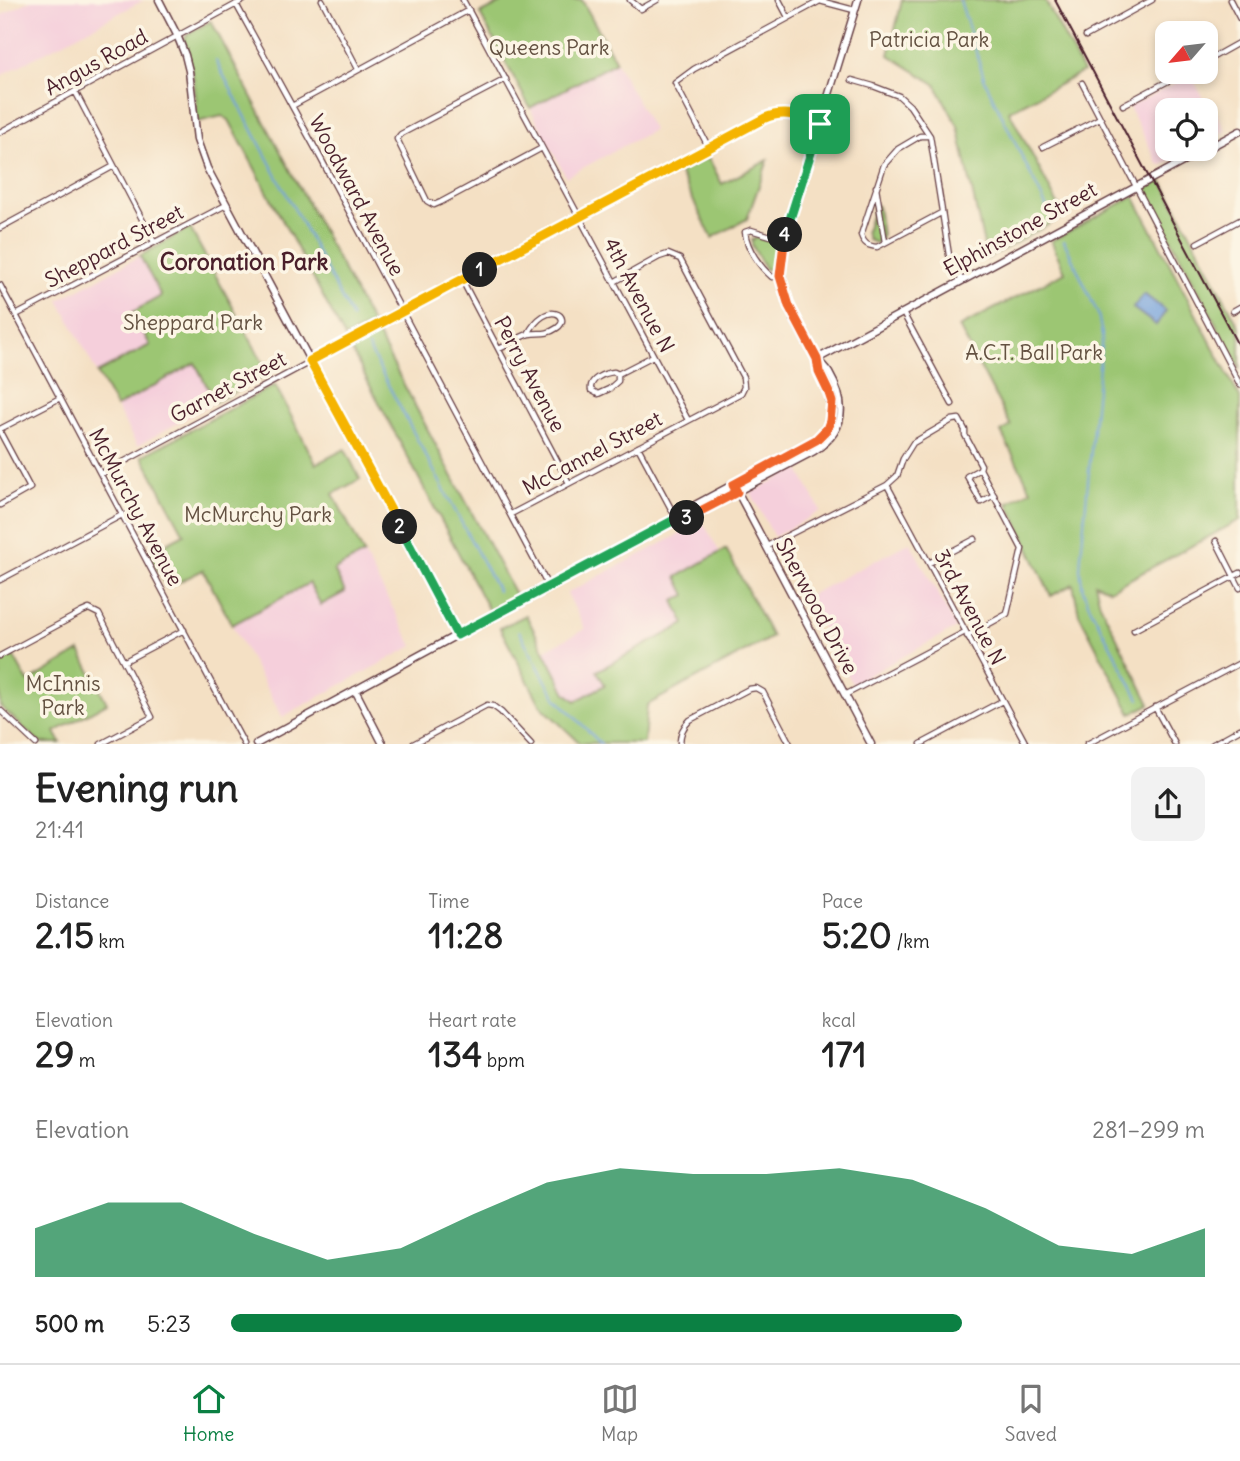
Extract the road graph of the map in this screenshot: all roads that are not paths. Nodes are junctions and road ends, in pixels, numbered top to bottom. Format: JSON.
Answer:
{"nodes":[{"id":1,"x":159,"y":0,"type":"edge"},
{"id":2,"x":244,"y":0,"type":"edge"},
{"id":3,"x":323,"y":0,"type":"edge"},
{"id":4,"x":463,"y":0,"type":"edge"},
{"id":5,"x":630,"y":0,"type":"edge"},
{"id":6,"x":657,"y":0,"type":"edge"},
{"id":7,"x":779,"y":0,"type":"edge"},
{"id":8,"x":858,"y":0,"type":"edge"},
{"id":9,"x":1152,"y":0,"type":"edge"},
{"id":10,"x":1230,"y":0,"type":"edge"},
{"id":11,"x":236,"y":4,"type":"junction"},
{"id":12,"x":469,"y":10,"type":"junction"},
{"id":13,"x":854,"y":10,"type":"junction"},
{"id":14,"x":788,"y":17,"type":"junction"},
{"id":15,"x":1240,"y":19,"type":"edge"},
{"id":16,"x":177,"y":36,"type":"junction"},
{"id":17,"x":1086,"y":36,"type":"dead end"},
{"id":18,"x":1240,"y":42,"type":"edge"},
{"id":19,"x":1218,"y":54,"type":"edge"},
{"id":20,"x":358,"y":69,"type":"junction"},
{"id":21,"x":506,"y":79,"type":"junction"},
{"id":22,"x":852,"y":80,"type":"dead end"},
{"id":23,"x":1082,"y":83,"type":"dead end"},
{"id":24,"x":1163,"y":84,"type":"edge"},
{"id":25,"x":75,"y":91,"type":"junction"},
{"id":26,"x":1124,"y":105,"type":"dead end"},
{"id":27,"x":292,"y":106,"type":"junction"},
{"id":28,"x":1100,"y":117,"type":"junction"},
{"id":29,"x":820,"y":124,"type":"junction"},
{"id":30,"x":1240,"y":131,"type":"edge"},
{"id":31,"x":0,"y":132,"type":"edge"},
{"id":32,"x":930,"y":136,"type":"junction"},
{"id":33,"x":1043,"y":147,"type":"dead end"},
{"id":34,"x":542,"y":148,"type":"junction"},
{"id":35,"x":709,"y":148,"type":"junction"},
{"id":36,"x":114,"y":166,"type":"junction"},
{"id":37,"x":876,"y":186,"type":"junction"},
{"id":38,"x":1136,"y":186,"type":"junction"},
{"id":39,"x":226,"y":205,"type":"junction"},
{"id":40,"x":941,"y":213,"type":"junction"},
{"id":41,"x":579,"y":217,"type":"junction"},
{"id":42,"x":1240,"y":220,"type":"edge"},
{"id":43,"x":0,"y":228,"type":"edge"},
{"id":44,"x":784,"y":240,"type":"junction"},
{"id":45,"x":154,"y":242,"type":"junction"},
{"id":46,"x":886,"y":242,"type":"junction"},
{"id":47,"x":1197,"y":243,"type":"dead end"},
{"id":48,"x":780,"y":276,"type":"junction"},
{"id":49,"x":462,"y":280,"type":"junction"},
{"id":50,"x":962,"y":281,"type":"junction"},
{"id":51,"x":614,"y":282,"type":"junction"},
{"id":52,"x":0,"y":285,"type":"edge"},
{"id":53,"x":1240,"y":307,"type":"edge"},
{"id":54,"x":1233,"y":311,"type":"dead end"},
{"id":55,"x":401,"y":312,"type":"junction"},
{"id":56,"x":903,"y":313,"type":"junction"},
{"id":57,"x":16,"y":315,"type":"junction"},
{"id":58,"x":528,"y":334,"type":"junction"},
{"id":59,"x":499,"y":349,"type":"junction"},
{"id":60,"x":653,"y":356,"type":"junction"},
{"id":61,"x":817,"y":359,"type":"junction"},
{"id":62,"x":310,"y":361,"type":"junction"},
{"id":63,"x":618,"y":374,"type":"junction"},
{"id":64,"x":1240,"y":384,"type":"edge"},
{"id":65,"x":60,"y":397,"type":"junction"},
{"id":66,"x":952,"y":404,"type":"dead end"},
{"id":67,"x":688,"y":420,"type":"junction"},
{"id":68,"x":0,"y":431,"type":"edge"},
{"id":69,"x":638,"y":447,"type":"junction"},
{"id":70,"x":980,"y":469,"type":"junction"},
{"id":71,"x":101,"y":474,"type":"junction"},
{"id":72,"x":569,"y":483,"type":"junction"},
{"id":73,"x":733,"y":485,"type":"junction"},
{"id":74,"x":887,"y":485,"type":"junction"},
{"id":75,"x":737,"y":492,"type":"junction"},
{"id":76,"x":994,"y":495,"type":"junction"},
{"id":77,"x":0,"y":505,"type":"edge"},
{"id":78,"x":511,"y":514,"type":"junction"},
{"id":79,"x":122,"y":515,"type":"junction"},
{"id":80,"x":676,"y":519,"type":"junction"},
{"id":81,"x":975,"y":539,"type":"dead end"},
{"id":82,"x":1216,"y":541,"type":"dead end"},
{"id":83,"x":766,"y":547,"type":"junction"},
{"id":84,"x":929,"y":563,"type":"junction"},
{"id":85,"x":1240,"y":573,"type":"edge"},
{"id":86,"x":1234,"y":576,"type":"junction"},
{"id":87,"x":0,"y":580,"type":"edge"},
{"id":88,"x":548,"y":586,"type":"junction"},
{"id":89,"x":1240,"y":588,"type":"edge"},
{"id":90,"x":184,"y":630,"type":"junction"},
{"id":91,"x":1134,"y":630,"type":"dead end"},
{"id":92,"x":966,"y":634,"type":"junction"},
{"id":93,"x":457,"y":635,"type":"junction"},
{"id":94,"x":0,"y":656,"type":"edge"},
{"id":95,"x":125,"y":661,"type":"junction"},
{"id":96,"x":1240,"y":663,"type":"edge"},
{"id":97,"x":355,"y":690,"type":"junction"},
{"id":98,"x":845,"y":695,"type":"junction"},
{"id":99,"x":1002,"y":701,"type":"junction"},
{"id":100,"x":1156,"y":707,"type":"junction"},
{"id":101,"x":0,"y":710,"type":"edge"},
{"id":102,"x":1240,"y":729,"type":"edge"},
{"id":103,"x":36,"y":744,"type":"edge"},
{"id":104,"x":101,"y":744,"type":"edge"},
{"id":105,"x":244,"y":744,"type":"edge"},
{"id":106,"x":256,"y":744,"type":"edge"},
{"id":107,"x":383,"y":744,"type":"edge"},
{"id":108,"x":413,"y":744,"type":"edge"},
{"id":109,"x":531,"y":744,"type":"edge"},
{"id":110,"x":680,"y":744,"type":"edge"},
{"id":111,"x":790,"y":744,"type":"edge"},
{"id":112,"x":871,"y":744,"type":"edge"},
{"id":113,"x":921,"y":744,"type":"edge"},
{"id":114,"x":1026,"y":744,"type":"edge"},
{"id":115,"x":1087,"y":744,"type":"edge"},
{"id":116,"x":1175,"y":744,"type":"edge"},
{"id":117,"x":1213,"y":744,"type":"edge"}],
"edges":[{"from":1,"to":16,"type":"street"},
{"from":2,"to":11,"type":"street","name":"Angus Road"},
{"from":3,"to":20,"type":"street"},
{"from":4,"to":12,"type":"street","name":"4th Avenue N"},
{"from":5,"to":6,"type":"street"},
{"from":7,"to":14,"type":"street"},
{"from":8,"to":13,"type":"street"},
{"from":9,"to":17,"type":"street"},
{"from":10,"to":15,"type":"street"},
{"from":11,"to":16,"type":"street","name":"Angus Road"},
{"from":11,"to":27,"type":"street","name":"Woodward Avenue"},
{"from":12,"to":20,"type":"street"},
{"from":12,"to":21,"type":"street","name":"4th Avenue N"},
{"from":13,"to":14,"type":"street"},
{"from":13,"to":29,"type":"street"},
{"from":14,"to":35,"type":"street"},
{"from":16,"to":25,"type":"street","name":"Angus Road"},
{"from":16,"to":39,"type":"street"},
{"from":18,"to":19,"type":"street"},
{"from":20,"to":27,"type":"street"},
{"from":21,"to":34,"type":"street","name":"4th Avenue N"},
{"from":21,"to":34,"type":"street"},
{"from":22,"to":32,"type":"street"},
{"from":23,"to":28,"type":"street"},
{"from":24,"to":26,"type":"street"},
{"from":25,"to":31,"type":"street","name":"Angus Road"},
{"from":25,"to":36,"type":"street"},
{"from":27,"to":55,"type":"street","name":"Woodward Avenue"},
{"from":28,"to":33,"type":"street"},
{"from":28,"to":38,"type":"street"},
{"from":29,"to":35,"type":"street","name":"Garnet Street"},
{"from":29,"to":44,"type":"street"},
{"from":30,"to":38,"type":"street","name":"Elphinstone Street"},
{"from":32,"to":37,"type":"street"},
{"from":32,"to":40,"type":"street"},
{"from":34,"to":41,"type":"street","name":"4th Avenue N"},
{"from":35,"to":41,"type":"street","name":"Garnet Street"},
{"from":36,"to":43,"type":"street"},
{"from":36,"to":45,"type":"street"},
{"from":37,"to":46,"type":"street"},
{"from":37,"to":46,"type":"street"},
{"from":38,"to":50,"type":"street","name":"Elphinstone Street"},
{"from":38,"to":64,"type":"street"},
{"from":39,"to":45,"type":"street","name":"Sheppard Street"},
{"from":39,"to":62,"type":"street"},
{"from":40,"to":46,"type":"street"},
{"from":40,"to":50,"type":"street"},
{"from":41,"to":49,"type":"street","name":"Garnet Street"},
{"from":41,"to":51,"type":"street","name":"4th Avenue N"},
{"from":42,"to":47,"type":"street"},
{"from":44,"to":48,"type":"street"},
{"from":44,"to":48,"type":"street"},
{"from":45,"to":57,"type":"street","name":"Sheppard Street"},
{"from":48,"to":61,"type":"street"},
{"from":49,"to":55,"type":"street","name":"Garnet Street"},
{"from":49,"to":59,"type":"street","name":"Perry Avenue"},
{"from":50,"to":56,"type":"street","name":"Elphinstone Street"},
{"from":51,"to":60,"type":"street","name":"4th Avenue N"},
{"from":51,"to":67,"type":"street","name":"McCannel Street"},
{"from":52,"to":57,"type":"street","name":"McMurchy Avenue"},
{"from":53,"to":54,"type":"street"},
{"from":55,"to":62,"type":"street","name":"Garnet Street"},
{"from":55,"to":78,"type":"street","name":"Woodward Avenue"},
{"from":56,"to":61,"type":"street","name":"Elphinstone Street"},
{"from":56,"to":66,"type":"street"},
{"from":57,"to":65,"type":"street","name":"McMurchy Avenue"},
{"from":58,"to":58,"type":"street"},
{"from":58,"to":59,"type":"street"},
{"from":59,"to":72,"type":"street","name":"Perry Avenue"},
{"from":60,"to":63,"type":"street"},
{"from":60,"to":67,"type":"street","name":"4th Avenue N"},
{"from":61,"to":73,"type":"street"},
{"from":61,"to":75,"type":"street"},
{"from":62,"to":71,"type":"street","name":"Garnet Street"},
{"from":62,"to":93,"type":"street"},
{"from":63,"to":63,"type":"street"},
{"from":65,"to":68,"type":"street"},
{"from":65,"to":71,"type":"street","name":"McMurchy Avenue"},
{"from":67,"to":69,"type":"street","name":"McCannel Street"},
{"from":68,"to":77,"type":"street"},
{"from":69,"to":72,"type":"street","name":"McCannel Street"},
{"from":69,"to":80,"type":"street"},
{"from":70,"to":74,"type":"street"},
{"from":70,"to":76,"type":"street"},
{"from":70,"to":76,"type":"street"},
{"from":71,"to":79,"type":"street","name":"McMurchy Avenue"},
{"from":72,"to":78,"type":"street","name":"McCannel Street"},
{"from":73,"to":75,"type":"street","name":"Sherwood Drive"},
{"from":73,"to":80,"type":"street"},
{"from":74,"to":83,"type":"street"},
{"from":74,"to":84,"type":"street","name":"3rd Avenue N"},
{"from":75,"to":80,"type":"street"},
{"from":75,"to":83,"type":"street","name":"Sherwood Drive"},
{"from":76,"to":92,"type":"street"},
{"from":78,"to":88,"type":"street","name":"Woodward Avenue"},
{"from":79,"to":87,"type":"street"},
{"from":79,"to":90,"type":"street","name":"McMurchy Avenue"},
{"from":80,"to":88,"type":"street"},
{"from":81,"to":84,"type":"street"},
{"from":82,"to":86,"type":"street"},
{"from":83,"to":98,"type":"street","name":"Sherwood Drive"},
{"from":84,"to":92,"type":"street","name":"3rd Avenue N"},
{"from":85,"to":86,"type":"street"},
{"from":86,"to":89,"type":"street"},
{"from":86,"to":91,"type":"street"},
{"from":88,"to":93,"type":"street"},
{"from":90,"to":95,"type":"street"},
{"from":90,"to":105,"type":"street","name":"McMurchy Avenue"},
{"from":92,"to":98,"type":"street"},
{"from":92,"to":99,"type":"street","name":"3rd Avenue N"},
{"from":93,"to":97,"type":"street"},
{"from":94,"to":95,"type":"street"},
{"from":95,"to":104,"type":"street"},
{"from":96,"to":100,"type":"street"},
{"from":97,"to":106,"type":"street"},
{"from":97,"to":107,"type":"street"},
{"from":98,"to":112,"type":"street","name":"Sherwood Drive"},
{"from":99,"to":113,"type":"street"},
{"from":99,"to":114,"type":"street","name":"3rd Avenue N"},
{"from":100,"to":115,"type":"street"},
{"from":100,"to":116,"type":"street"},
{"from":101,"to":103,"type":"street"},
{"from":102,"to":117,"type":"street"},
{"from":108,"to":109,"type":"street"},
{"from":110,"to":111,"type":"street"}]}
